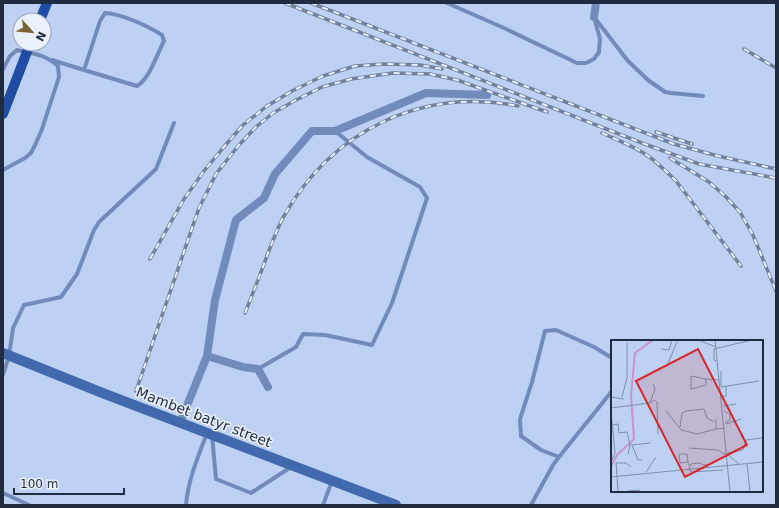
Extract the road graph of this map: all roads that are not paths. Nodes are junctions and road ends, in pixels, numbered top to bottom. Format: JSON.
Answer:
{"nodes":[{"id":1,"x":447,"y":3,"type":"edge"},
{"id":2,"x":596,"y":3,"type":"edge"},
{"id":3,"x":594,"y":17,"type":"junction"},
{"id":4,"x":27,"y":52,"type":"edge"},
{"id":5,"x":52,"y":60,"type":"junction"},
{"id":6,"x":3,"y":69,"type":"edge"},
{"id":7,"x":84,"y":70,"type":"junction"},
{"id":8,"x":487,"y":95,"type":"dead end"},
{"id":9,"x":703,"y":96,"type":"dead end"},
{"id":10,"x":3,"y":114,"type":"edge"},
{"id":11,"x":174,"y":123,"type":"dead end"},
{"id":12,"x":335,"y":131,"type":"junction"},
{"id":13,"x":3,"y":170,"type":"edge"},
{"id":14,"x":6,"y":354,"type":"edge"},
{"id":15,"x":207,"y":356,"type":"junction"},
{"id":16,"x":611,"y":357,"type":"edge"},
{"id":17,"x":4,"y":368,"type":"edge"},
{"id":18,"x":258,"y":369,"type":"junction"},
{"id":19,"x":3,"y":375,"type":"edge"},
{"id":20,"x":268,"y":387,"type":"dead end"},
{"id":21,"x":611,"y":392,"type":"edge"},
{"id":22,"x":180,"y":422,"type":"junction"},
{"id":23,"x":210,"y":434,"type":"junction"},
{"id":24,"x":559,"y":457,"type":"junction"},
{"id":25,"x":294,"y":466,"type":"junction"},
{"id":26,"x":332,"y":480,"type":"junction"},
{"id":27,"x":3,"y":493,"type":"edge"},
{"id":28,"x":29,"y":505,"type":"edge"},
{"id":29,"x":186,"y":505,"type":"edge"},
{"id":30,"x":323,"y":505,"type":"edge"},
{"id":31,"x":395,"y":505,"type":"edge"},
{"id":32,"x":531,"y":505,"type":"edge"}],
"edges":[{"from":1,"to":3,"type":"lane"},
{"from":2,"to":3,"type":"street"},
{"from":3,"to":9,"type":"lane"},
{"from":4,"to":10,"type":"main road","bridge":true},
{"from":5,"to":6,"type":"lane"},
{"from":5,"to":7,"type":"lane"},
{"from":5,"to":13,"type":"lane"},
{"from":7,"to":7,"type":"lane"},
{"from":8,"to":12,"type":"street"},
{"from":11,"to":14,"type":"lane"},
{"from":12,"to":15,"type":"street"},
{"from":12,"to":18,"type":"lane"},
{"from":14,"to":17,"type":"lane"},
{"from":14,"to":22,"type":"main road","name":"Mambet batyr street"},
{"from":15,"to":18,"type":"street"},
{"from":15,"to":22,"type":"street"},
{"from":16,"to":24,"type":"lane"},
{"from":17,"to":19,"type":"lane"},
{"from":18,"to":20,"type":"street"},
{"from":21,"to":24,"type":"lane"},
{"from":22,"to":23,"type":"main road","name":"Mambet batyr street"},
{"from":23,"to":25,"type":"main road","name":"Mambet batyr street"},
{"from":23,"to":25,"type":"lane"},
{"from":23,"to":29,"type":"lane"},
{"from":24,"to":32,"type":"lane"},
{"from":25,"to":26,"type":"main road","name":"Mambet batyr street"},
{"from":26,"to":30,"type":"lane"},
{"from":26,"to":31,"type":"main road","name":"Mambet batyr street"},
{"from":27,"to":28,"type":"lane"}]}
